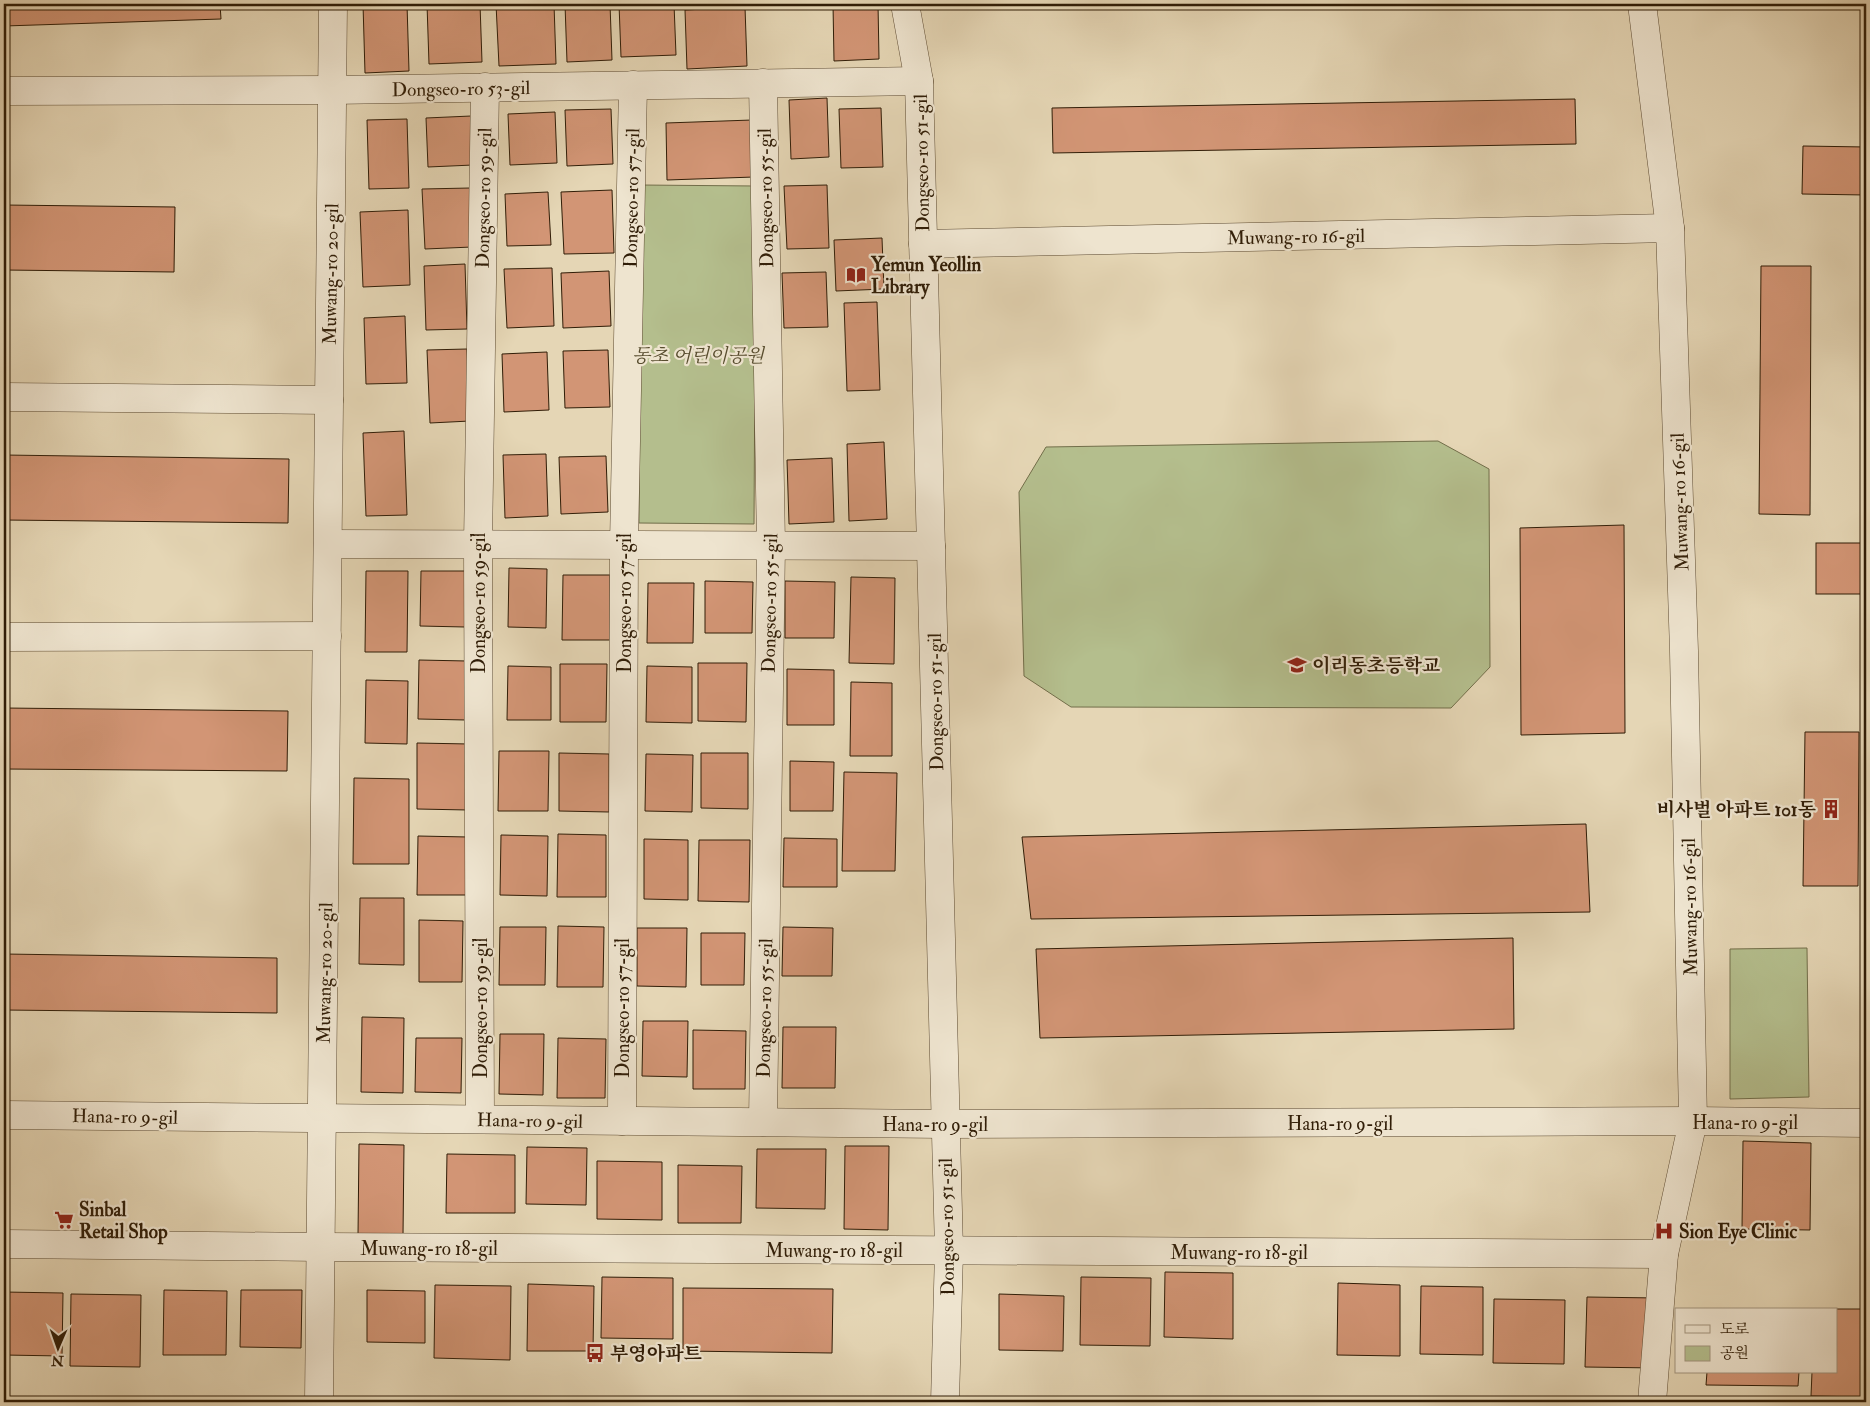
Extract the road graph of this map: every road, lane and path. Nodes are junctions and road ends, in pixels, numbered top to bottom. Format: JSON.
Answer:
{"nodes":[{"id":1,"x":333,"y":4,"type":"edge"},
{"id":2,"x":906,"y":4,"type":"edge"},
{"id":3,"x":1642,"y":4,"type":"edge"},
{"id":4,"x":919,"y":81,"type":"junction"},
{"id":5,"x":763,"y":83,"type":"junction"},
{"id":6,"x":633,"y":85,"type":"junction"},
{"id":7,"x":485,"y":87,"type":"junction"},
{"id":8,"x":332,"y":90,"type":"junction"},
{"id":9,"x":4,"y":91,"type":"edge"},
{"id":10,"x":1670,"y":228,"type":"junction"},
{"id":11,"x":923,"y":244,"type":"junction"},
{"id":12,"x":4,"y":397,"type":"edge"},
{"id":13,"x":329,"y":400,"type":"junction"},
{"id":14,"x":328,"y":544,"type":"junction"},
{"id":15,"x":478,"y":544,"type":"junction"},
{"id":16,"x":624,"y":544,"type":"junction"},
{"id":17,"x":771,"y":545,"type":"junction"},
{"id":18,"x":931,"y":546,"type":"junction"},
{"id":19,"x":327,"y":636,"type":"junction"},
{"id":20,"x":4,"y":637,"type":"edge"},
{"id":21,"x":4,"y":1115,"type":"edge"},
{"id":22,"x":322,"y":1118,"type":"junction"},
{"id":23,"x":480,"y":1119,"type":"junction"},
{"id":24,"x":622,"y":1121,"type":"junction"},
{"id":25,"x":762,"y":1122,"type":"junction"},
{"id":26,"x":1693,"y":1122,"type":"junction"},
{"id":27,"x":1866,"y":1123,"type":"edge"},
{"id":28,"x":945,"y":1124,"type":"junction"},
{"id":29,"x":4,"y":1244,"type":"edge"},
{"id":30,"x":321,"y":1247,"type":"junction"},
{"id":31,"x":948,"y":1251,"type":"junction"},
{"id":32,"x":1664,"y":1254,"type":"junction"},
{"id":33,"x":319,"y":1402,"type":"edge"},
{"id":34,"x":945,"y":1402,"type":"edge"},
{"id":35,"x":1652,"y":1402,"type":"edge"}],
"edges":[{"from":1,"to":8,"type":"street","name":"Muwang-ro 20-gil"},
{"from":2,"to":4,"type":"street","name":"Dongseo-ro 51-gil"},
{"from":3,"to":10,"type":"street","name":"Muwang-ro 16-gil"},
{"from":4,"to":5,"type":"street","name":"Dongseo-ro 53-gil"},
{"from":4,"to":11,"type":"street","name":"Dongseo-ro 51-gil"},
{"from":5,"to":6,"type":"street","name":"Dongseo-ro 53-gil"},
{"from":5,"to":17,"type":"street","name":"Dongseo-ro 55-gil"},
{"from":6,"to":7,"type":"street","name":"Dongseo-ro 53-gil"},
{"from":6,"to":16,"type":"street","name":"Dongseo-ro 57-gil"},
{"from":7,"to":8,"type":"street","name":"Dongseo-ro 53-gil"},
{"from":7,"to":15,"type":"street","name":"Dongseo-ro 59-gil"},
{"from":8,"to":9,"type":"street","name":"Dongseo-ro 53-gil"},
{"from":8,"to":13,"type":"street","name":"Muwang-ro 20-gil"},
{"from":10,"to":11,"type":"street","name":"Muwang-ro 16-gil"},
{"from":10,"to":26,"type":"street","name":"Muwang-ro 16-gil"},
{"from":11,"to":18,"type":"street","name":"Dongseo-ro 51-gil"},
{"from":12,"to":13,"type":"street"},
{"from":13,"to":14,"type":"street","name":"Muwang-ro 20-gil"},
{"from":14,"to":15,"type":"street"},
{"from":14,"to":19,"type":"street","name":"Muwang-ro 20-gil"},
{"from":15,"to":16,"type":"street"},
{"from":15,"to":23,"type":"street","name":"Dongseo-ro 59-gil"},
{"from":16,"to":17,"type":"street"},
{"from":16,"to":24,"type":"street","name":"Dongseo-ro 57-gil"},
{"from":17,"to":18,"type":"street"},
{"from":17,"to":25,"type":"street","name":"Dongseo-ro 55-gil"},
{"from":18,"to":28,"type":"street","name":"Dongseo-ro 51-gil"},
{"from":19,"to":20,"type":"street"},
{"from":19,"to":22,"type":"street","name":"Muwang-ro 20-gil"},
{"from":21,"to":22,"type":"street","name":"Hana-ro 9-gil"},
{"from":22,"to":23,"type":"street","name":"Hana-ro 9-gil"},
{"from":22,"to":30,"type":"street","name":"Muwang-ro 20-gil"},
{"from":23,"to":24,"type":"street","name":"Hana-ro 9-gil"},
{"from":24,"to":25,"type":"street","name":"Hana-ro 9-gil"},
{"from":25,"to":28,"type":"street","name":"Hana-ro 9-gil"},
{"from":26,"to":27,"type":"street","name":"Hana-ro 9-gil"},
{"from":26,"to":28,"type":"street","name":"Hana-ro 9-gil"},
{"from":26,"to":32,"type":"street","name":"Muwang-ro 16-gil"},
{"from":28,"to":31,"type":"street","name":"Dongseo-ro 51-gil"},
{"from":29,"to":30,"type":"street","name":"Muwang-ro 18-gil"},
{"from":30,"to":31,"type":"street","name":"Muwang-ro 18-gil"},
{"from":30,"to":33,"type":"street","name":"Muwang-ro 20-gil"},
{"from":31,"to":32,"type":"street","name":"Muwang-ro 18-gil"},
{"from":31,"to":34,"type":"street","name":"Dongseo-ro 51-gil"},
{"from":32,"to":35,"type":"street","name":"Muwang-ro 16-gil"}]}
